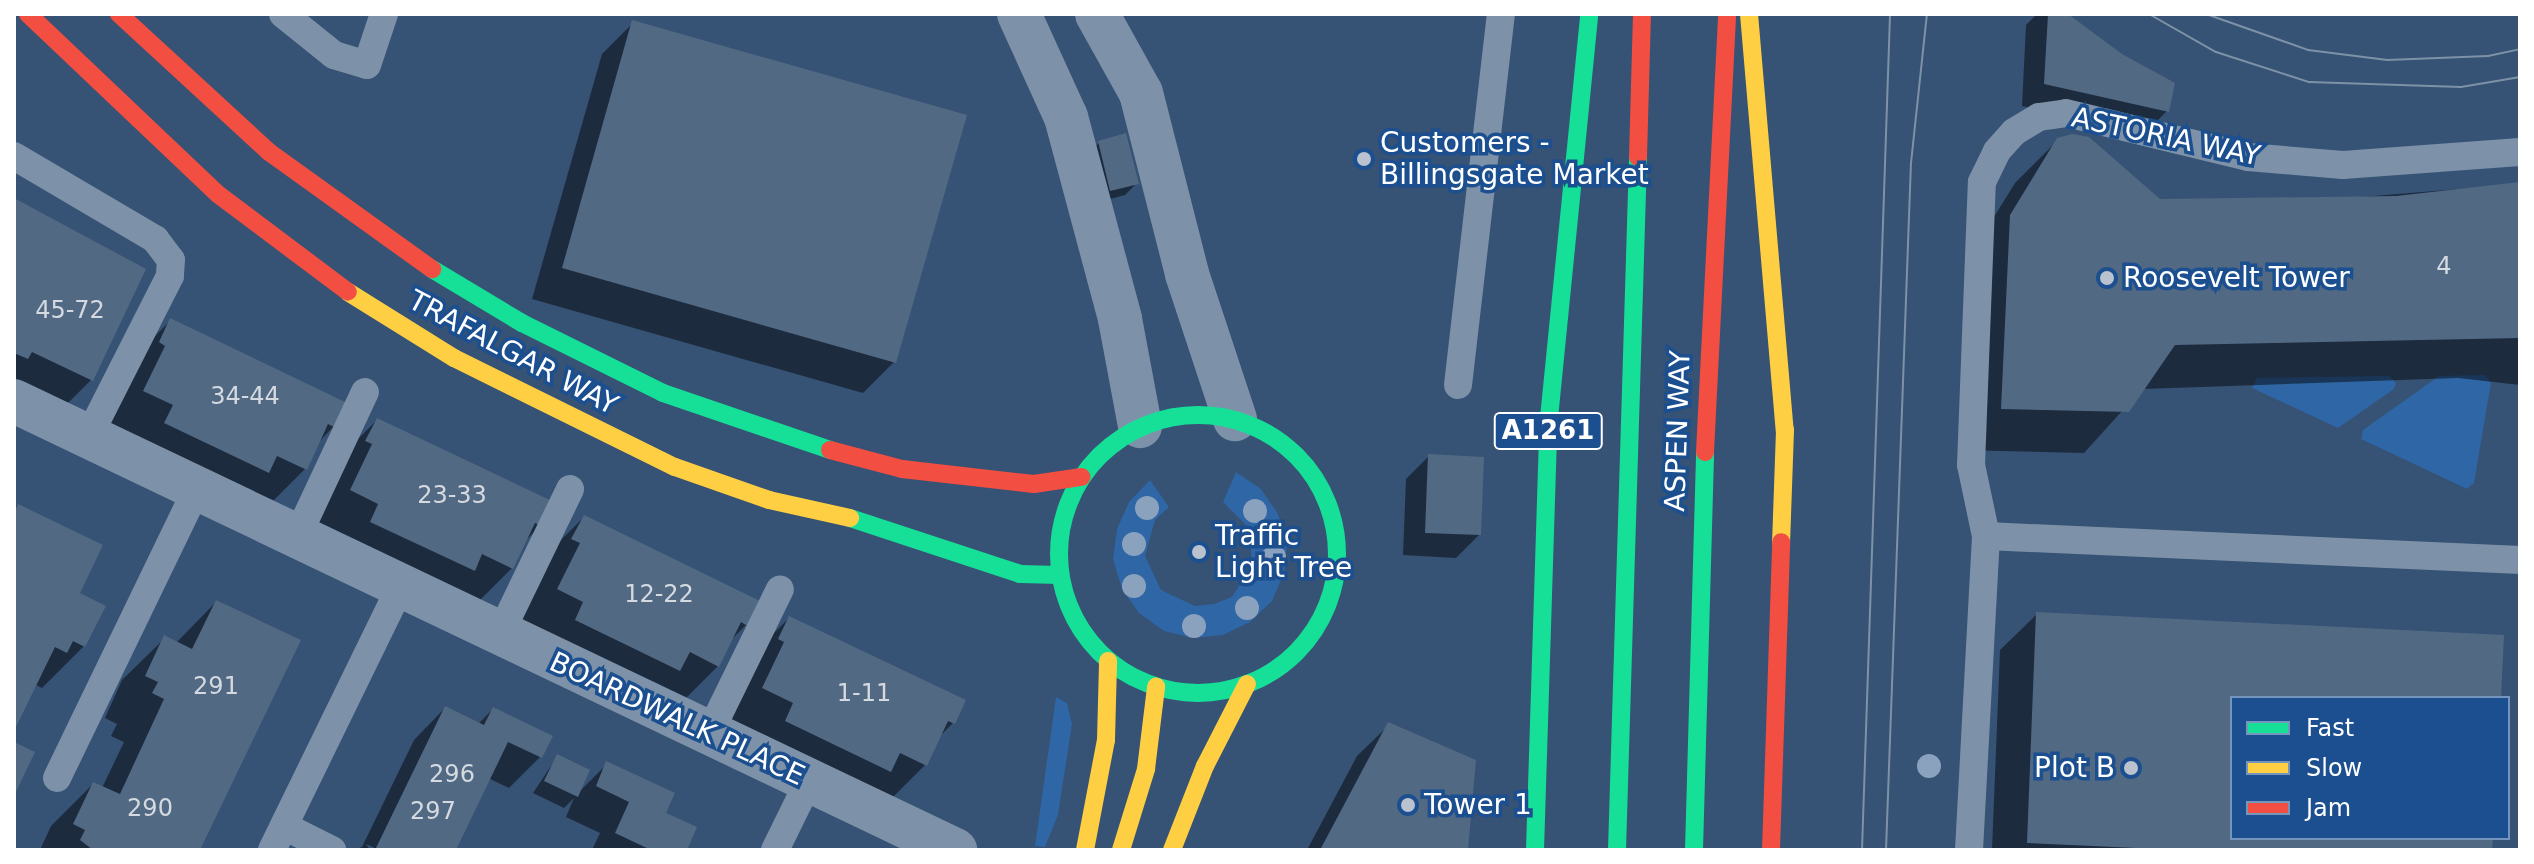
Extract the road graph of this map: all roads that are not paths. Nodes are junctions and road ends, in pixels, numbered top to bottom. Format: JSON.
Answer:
{"nodes":[{"id":1,"x":28,"y":14,"type":"edge"},
{"id":2,"x":119,"y":14,"type":"edge"},
{"id":3,"x":283,"y":14,"type":"edge"},
{"id":4,"x":384,"y":14,"type":"edge"},
{"id":5,"x":1019,"y":14,"type":"edge"},
{"id":6,"x":1097,"y":14,"type":"edge"},
{"id":7,"x":1501,"y":14,"type":"edge"},
{"id":8,"x":1589,"y":14,"type":"edge"},
{"id":9,"x":1642,"y":14,"type":"edge"},
{"id":10,"x":1727,"y":14,"type":"edge"},
{"id":11,"x":1749,"y":14,"type":"edge"},
{"id":12,"x":2520,"y":152,"type":"edge"},
{"id":13,"x":14,"y":156,"type":"edge"},
{"id":14,"x":1458,"y":385,"type":"dead end"},
{"id":15,"x":365,"y":392,"type":"dead end"},
{"id":16,"x":14,"y":401,"type":"edge"},
{"id":17,"x":1235,"y":419,"type":"junction"},
{"id":18,"x":1140,"y":426,"type":"junction"},
{"id":19,"x":89,"y":436,"type":"junction"},
{"id":20,"x":1081,"y":477,"type":"junction"},
{"id":21,"x":197,"y":489,"type":"junction"},
{"id":22,"x":570,"y":489,"type":"dead end"},
{"id":23,"x":1986,"y":536,"type":"junction"},
{"id":24,"x":297,"y":537,"type":"junction"},
{"id":25,"x":2520,"y":560,"type":"edge"},
{"id":26,"x":1060,"y":575,"type":"junction"},
{"id":27,"x":400,"y":587,"type":"junction"},
{"id":28,"x":780,"y":589,"type":"dead end"},
{"id":29,"x":500,"y":634,"type":"junction"},
{"id":30,"x":1108,"y":661,"type":"junction"},
{"id":31,"x":1247,"y":684,"type":"junction"},
{"id":32,"x":1156,"y":687,"type":"junction"},
{"id":33,"x":709,"y":734,"type":"junction"},
{"id":34,"x":57,"y":778,"type":"dead end"},
{"id":35,"x":809,"y":781,"type":"junction"},
{"id":36,"x":278,"y":838,"type":"edge"},
{"id":37,"x":332,"y":850,"type":"edge"},
{"id":38,"x":775,"y":850,"type":"edge"},
{"id":39,"x":955,"y":850,"type":"edge"},
{"id":40,"x":1085,"y":850,"type":"edge"},
{"id":41,"x":1121,"y":850,"type":"edge"},
{"id":42,"x":1172,"y":850,"type":"edge"},
{"id":43,"x":1535,"y":850,"type":"edge"},
{"id":44,"x":1617,"y":850,"type":"edge"},
{"id":45,"x":1694,"y":850,"type":"edge"},
{"id":46,"x":1771,"y":850,"type":"edge"},
{"id":47,"x":1969,"y":850,"type":"edge"}],
"edges":[{"from":1,"to":26,"type":"main road","name":"TRAFALGAR WAY"},
{"from":2,"to":20,"type":"main road","name":"TRAFALGAR WAY"},
{"from":3,"to":4,"type":"lane"},
{"from":5,"to":18,"type":"street"},
{"from":6,"to":17,"type":"street"},
{"from":7,"to":14,"type":"lane"},
{"from":8,"to":43,"type":"main road","number":"A1261"},
{"from":9,"to":44,"type":"main road","name":"ASPEN WAY","number":"A1261"},
{"from":10,"to":45,"type":"main road","name":"ASPEN WAY"},
{"from":11,"to":46,"type":"main road"},
{"from":12,"to":23,"type":"lane","name":"ASTORIA WAY"},
{"from":13,"to":19,"type":"lane"},
{"from":15,"to":24,"type":"lane"},
{"from":16,"to":19,"type":"street","name":"BOARDWALK PLACE"},
{"from":17,"to":18,"type":"main road"},
{"from":17,"to":31,"type":"main road"},
{"from":18,"to":20,"type":"main road"},
{"from":19,"to":21,"type":"street","name":"BOARDWALK PLACE"},
{"from":20,"to":26,"type":"main road"},
{"from":21,"to":24,"type":"street","name":"BOARDWALK PLACE"},
{"from":21,"to":34,"type":"lane"},
{"from":22,"to":29,"type":"lane"},
{"from":23,"to":25,"type":"lane"},
{"from":23,"to":47,"type":"lane","name":"ASTORIA WAY"},
{"from":24,"to":27,"type":"street","name":"BOARDWALK PLACE"},
{"from":26,"to":30,"type":"main road"},
{"from":27,"to":29,"type":"street","name":"BOARDWALK PLACE"},
{"from":27,"to":36,"type":"lane"},
{"from":28,"to":33,"type":"lane"},
{"from":29,"to":33,"type":"street","name":"BOARDWALK PLACE"},
{"from":30,"to":32,"type":"main road"},
{"from":30,"to":40,"type":"main road"},
{"from":31,"to":32,"type":"main road"},
{"from":31,"to":42,"type":"main road"},
{"from":32,"to":41,"type":"main road"},
{"from":33,"to":35,"type":"street","name":"BOARDWALK PLACE"},
{"from":35,"to":38,"type":"lane"},
{"from":35,"to":39,"type":"street","name":"BOARDWALK PLACE"},
{"from":36,"to":37,"type":"lane"}]}
